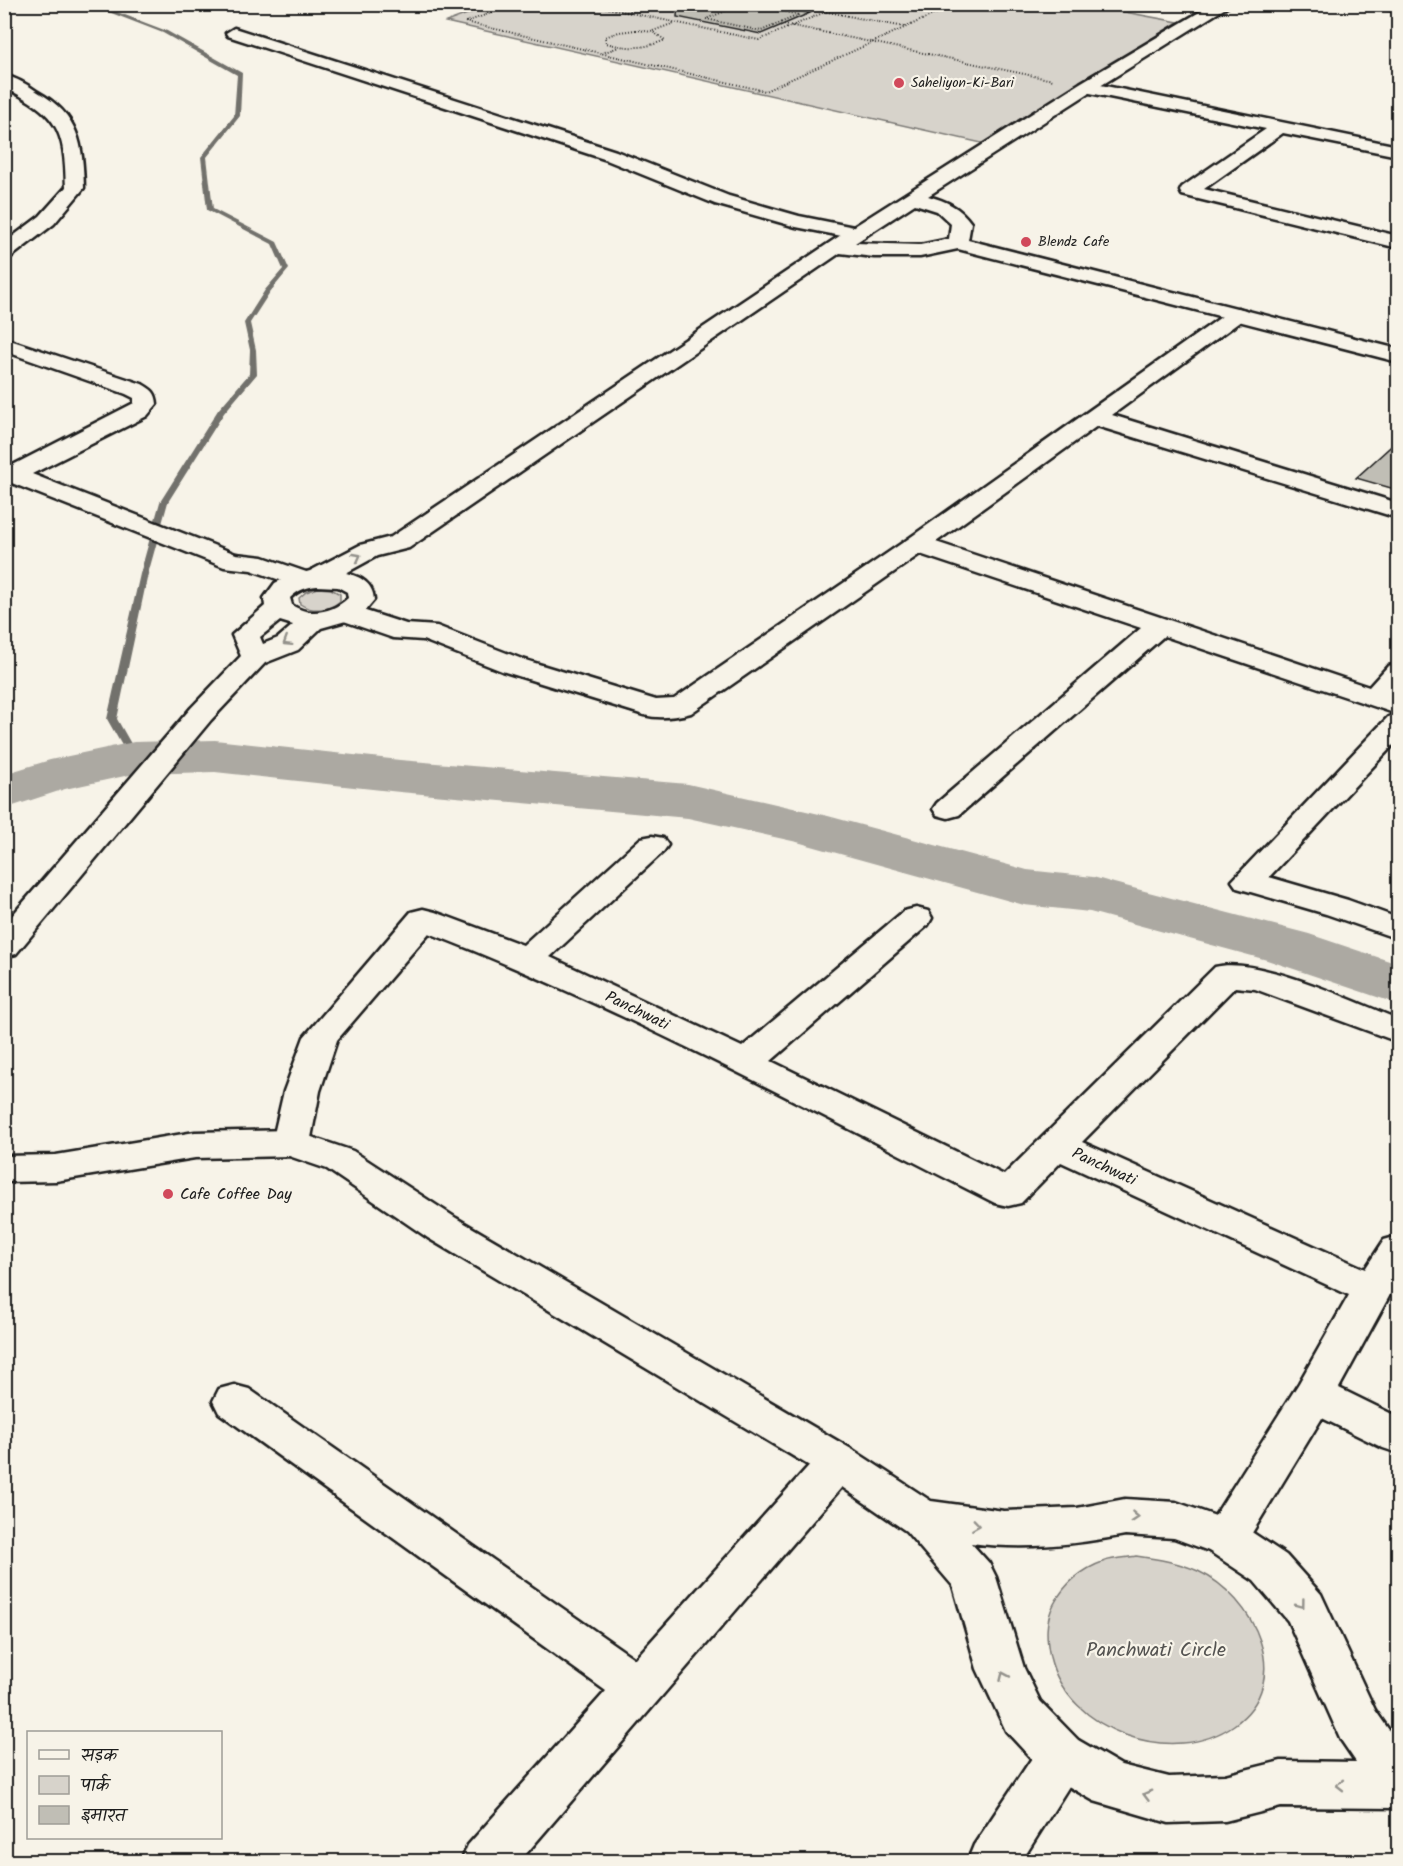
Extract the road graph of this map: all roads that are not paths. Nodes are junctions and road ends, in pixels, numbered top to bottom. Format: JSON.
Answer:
{"nodes":[{"id":1,"x":1225,"y":4,"type":"edge"},
{"id":2,"x":1382,"y":4,"type":"edge"},
{"id":3,"x":1398,"y":7,"type":"edge"},
{"id":4,"x":234,"y":33,"type":"dead end"},
{"id":5,"x":4,"y":80,"type":"edge"},
{"id":6,"x":1086,"y":87,"type":"junction"},
{"id":7,"x":1280,"y":127,"type":"junction"},
{"id":8,"x":1398,"y":151,"type":"edge"},
{"id":9,"x":916,"y":198,"type":"junction"},
{"id":10,"x":857,"y":233,"type":"junction"},
{"id":11,"x":1398,"y":242,"type":"edge"},
{"id":12,"x":958,"y":243,"type":"junction"},
{"id":13,"x":836,"y":248,"type":"junction"},
{"id":14,"x":4,"y":253,"type":"edge"},
{"id":15,"x":1239,"y":314,"type":"junction"},
{"id":16,"x":4,"y":344,"type":"edge"},
{"id":17,"x":1398,"y":356,"type":"edge"},
{"id":18,"x":1093,"y":417,"type":"junction"},
{"id":19,"x":9,"y":472,"type":"edge"},
{"id":20,"x":1398,"y":511,"type":"edge"},
{"id":21,"x":400,"y":543,"type":"junction"},
{"id":22,"x":917,"y":544,"type":"junction"},
{"id":23,"x":364,"y":589,"type":"junction"},
{"id":24,"x":295,"y":590,"type":"junction"},
{"id":25,"x":314,"y":620,"type":"junction"},
{"id":26,"x":1160,"y":626,"type":"junction"},
{"id":27,"x":255,"y":657,"type":"junction"},
{"id":28,"x":1398,"y":672,"type":"edge"},
{"id":29,"x":1386,"y":702,"type":"edge"},
{"id":30,"x":1398,"y":723,"type":"edge"},
{"id":31,"x":948,"y":809,"type":"dead end"},
{"id":32,"x":652,"y":845,"type":"dead end"},
{"id":33,"x":916,"y":918,"type":"dead end"},
{"id":34,"x":1398,"y":929,"type":"edge"},
{"id":35,"x":4,"y":947,"type":"edge"},
{"id":36,"x":528,"y":959,"type":"junction"},
{"id":37,"x":1398,"y":1031,"type":"edge"},
{"id":38,"x":746,"y":1063,"type":"junction"},
{"id":39,"x":291,"y":1143,"type":"junction"},
{"id":40,"x":1056,"y":1145,"type":"junction"},
{"id":41,"x":4,"y":1168,"type":"edge"},
{"id":42,"x":1398,"y":1250,"type":"edge"},
{"id":43,"x":1372,"y":1289,"type":"junction"},
{"id":44,"x":1314,"y":1395,"type":"junction"},
{"id":45,"x":234,"y":1401,"type":"dead end"},
{"id":46,"x":1398,"y":1436,"type":"edge"},
{"id":47,"x":838,"y":1462,"type":"junction"},
{"id":48,"x":922,"y":1518,"type":"junction"},
{"id":49,"x":1225,"y":1538,"type":"junction"},
{"id":50,"x":639,"y":1688,"type":"junction"},
{"id":51,"x":1061,"y":1756,"type":"junction"},
{"id":52,"x":1398,"y":1784,"type":"edge"},
{"id":53,"x":486,"y":1862,"type":"edge"},
{"id":54,"x":992,"y":1862,"type":"edge"}],
"edges":[{"from":1,"to":6,"type":"street"},
{"from":2,"to":3,"type":"street"},
{"from":4,"to":10,"type":"street"},
{"from":5,"to":14,"type":"street"},
{"from":6,"to":7,"type":"street"},
{"from":6,"to":9,"type":"street"},
{"from":7,"to":8,"type":"street"},
{"from":7,"to":11,"type":"street"},
{"from":9,"to":10,"type":"street"},
{"from":9,"to":12,"type":"street"},
{"from":10,"to":13,"type":"street"},
{"from":12,"to":13,"type":"street"},
{"from":12,"to":15,"type":"street"},
{"from":13,"to":21,"type":"street"},
{"from":15,"to":17,"type":"street"},
{"from":15,"to":18,"type":"street"},
{"from":16,"to":19,"type":"street"},
{"from":18,"to":20,"type":"street"},
{"from":18,"to":22,"type":"street"},
{"from":19,"to":24,"type":"street"},
{"from":21,"to":23,"type":"street"},
{"from":24,"to":21,"type":"street","one_way":true},
{"from":22,"to":23,"type":"street"},
{"from":22,"to":26,"type":"street"},
{"from":23,"to":24,"type":"street"},
{"from":23,"to":25,"type":"street"},
{"from":24,"to":25,"type":"street"},
{"from":24,"to":27,"type":"street"},
{"from":25,"to":27,"type":"street","one_way":true},
{"from":26,"to":29,"type":"street"},
{"from":26,"to":31,"type":"street"},
{"from":27,"to":35,"type":"street"},
{"from":28,"to":29,"type":"street"},
{"from":30,"to":34,"type":"street"},
{"from":32,"to":36,"type":"street"},
{"from":33,"to":38,"type":"street"},
{"from":36,"to":38,"type":"street","name":"Panchwati"},
{"from":36,"to":39,"type":"street","name":"Panchwati"},
{"from":37,"to":40,"type":"street","name":"Panchwati"},
{"from":38,"to":40,"type":"street","name":"Panchwati"},
{"from":39,"to":41,"type":"street"},
{"from":39,"to":47,"type":"street"},
{"from":40,"to":43,"type":"street","name":"Panchwati"},
{"from":42,"to":43,"type":"street"},
{"from":43,"to":44,"type":"street"},
{"from":44,"to":46,"type":"street"},
{"from":44,"to":49,"type":"street"},
{"from":45,"to":50,"type":"street"},
{"from":47,"to":48,"type":"street"},
{"from":47,"to":50,"type":"street"},
{"from":48,"to":49,"type":"street","one_way":true},
{"from":51,"to":48,"type":"street","one_way":true},
{"from":49,"to":52,"type":"street","one_way":true},
{"from":50,"to":53,"type":"street"},
{"from":52,"to":51,"type":"street","one_way":true},
{"from":51,"to":54,"type":"street"}]}
